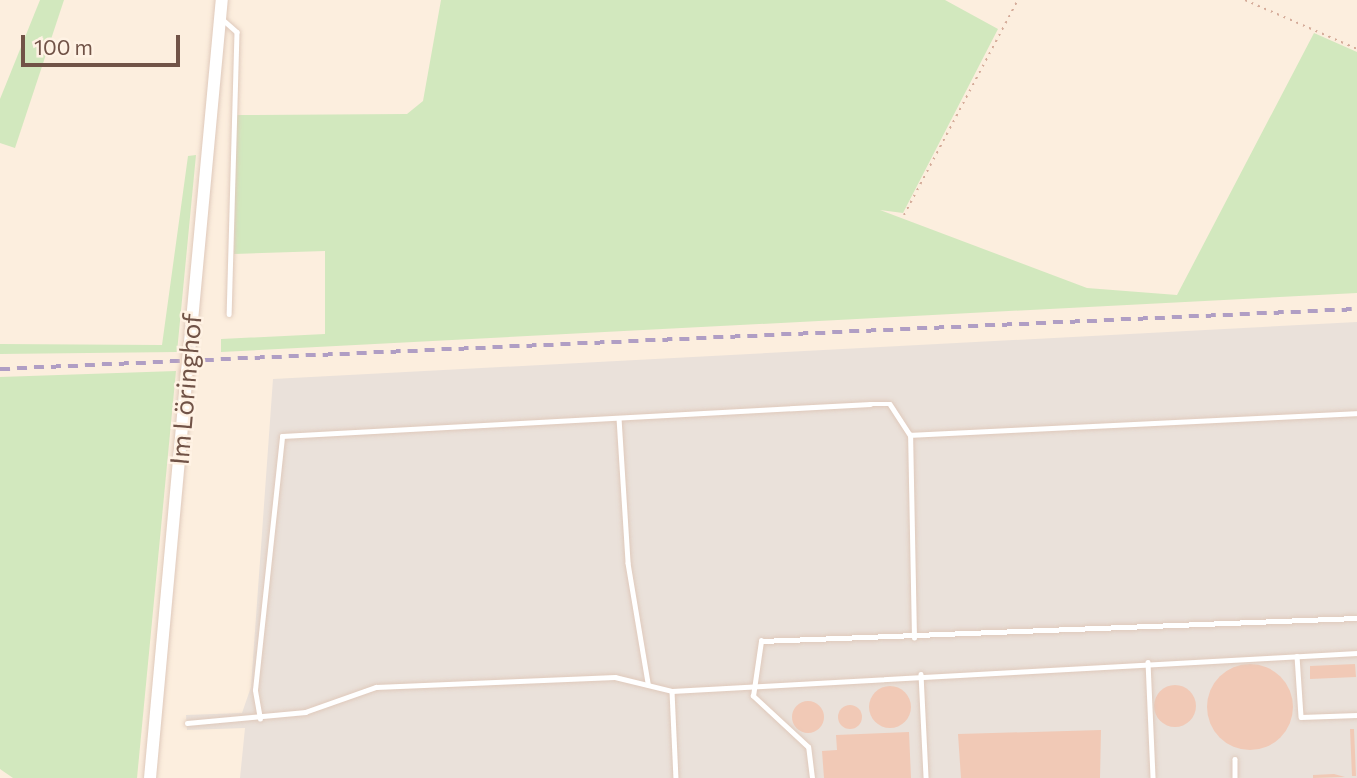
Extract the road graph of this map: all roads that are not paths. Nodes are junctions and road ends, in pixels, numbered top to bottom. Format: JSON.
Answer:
{"nodes":[{"id":1,"x":222,"y":0,"type":"edge"},
{"id":2,"x":220,"y":18,"type":"junction"},
{"id":3,"x":229,"y":314,"type":"dead end"},
{"id":4,"x":1357,"y":413,"type":"edge"},
{"id":5,"x":619,"y":418,"type":"junction"},
{"id":6,"x":910,"y":435,"type":"junction"},
{"id":7,"x":1357,"y":618,"type":"edge"},
{"id":8,"x":914,"y":638,"type":"junction"},
{"id":9,"x":1357,"y":653,"type":"edge"},
{"id":10,"x":1297,"y":656,"type":"junction"},
{"id":11,"x":1148,"y":662,"type":"junction"},
{"id":12,"x":921,"y":674,"type":"junction"},
{"id":13,"x":752,"y":682,"type":"junction"},
{"id":14,"x":648,"y":683,"type":"junction"},
{"id":15,"x":672,"y":691,"type":"junction"},
{"id":16,"x":1357,"y":715,"type":"edge"},
{"id":17,"x":260,"y":719,"type":"junction"},
{"id":18,"x":187,"y":723,"type":"dead end"},
{"id":19,"x":1235,"y":759,"type":"dead end"},
{"id":20,"x":150,"y":778,"type":"edge"},
{"id":21,"x":676,"y":778,"type":"edge"},
{"id":22,"x":812,"y":778,"type":"edge"},
{"id":23,"x":926,"y":778,"type":"edge"},
{"id":24,"x":1153,"y":778,"type":"edge"},
{"id":25,"x":1235,"y":778,"type":"edge"}],
"edges":[{"from":1,"to":2,"type":"street","name":"Im Löringhof"},
{"from":2,"to":3,"type":"lane"},
{"from":2,"to":20,"type":"street","name":"Im Löringhof","bridge":true},
{"from":4,"to":6,"type":"lane"},
{"from":5,"to":6,"type":"lane"},
{"from":5,"to":14,"type":"lane"},
{"from":5,"to":17,"type":"lane"},
{"from":6,"to":8,"type":"lane"},
{"from":7,"to":8,"type":"lane"},
{"from":8,"to":13,"type":"lane"},
{"from":9,"to":10,"type":"lane"},
{"from":10,"to":11,"type":"lane"},
{"from":10,"to":16,"type":"lane"},
{"from":11,"to":12,"type":"lane"},
{"from":11,"to":24,"type":"lane"},
{"from":12,"to":13,"type":"lane"},
{"from":12,"to":23,"type":"lane"},
{"from":13,"to":15,"type":"lane"},
{"from":13,"to":22,"type":"lane"},
{"from":14,"to":15,"type":"lane"},
{"from":14,"to":17,"type":"lane"},
{"from":15,"to":21,"type":"lane"},
{"from":17,"to":18,"type":"lane"},
{"from":19,"to":25,"type":"lane"}]}
